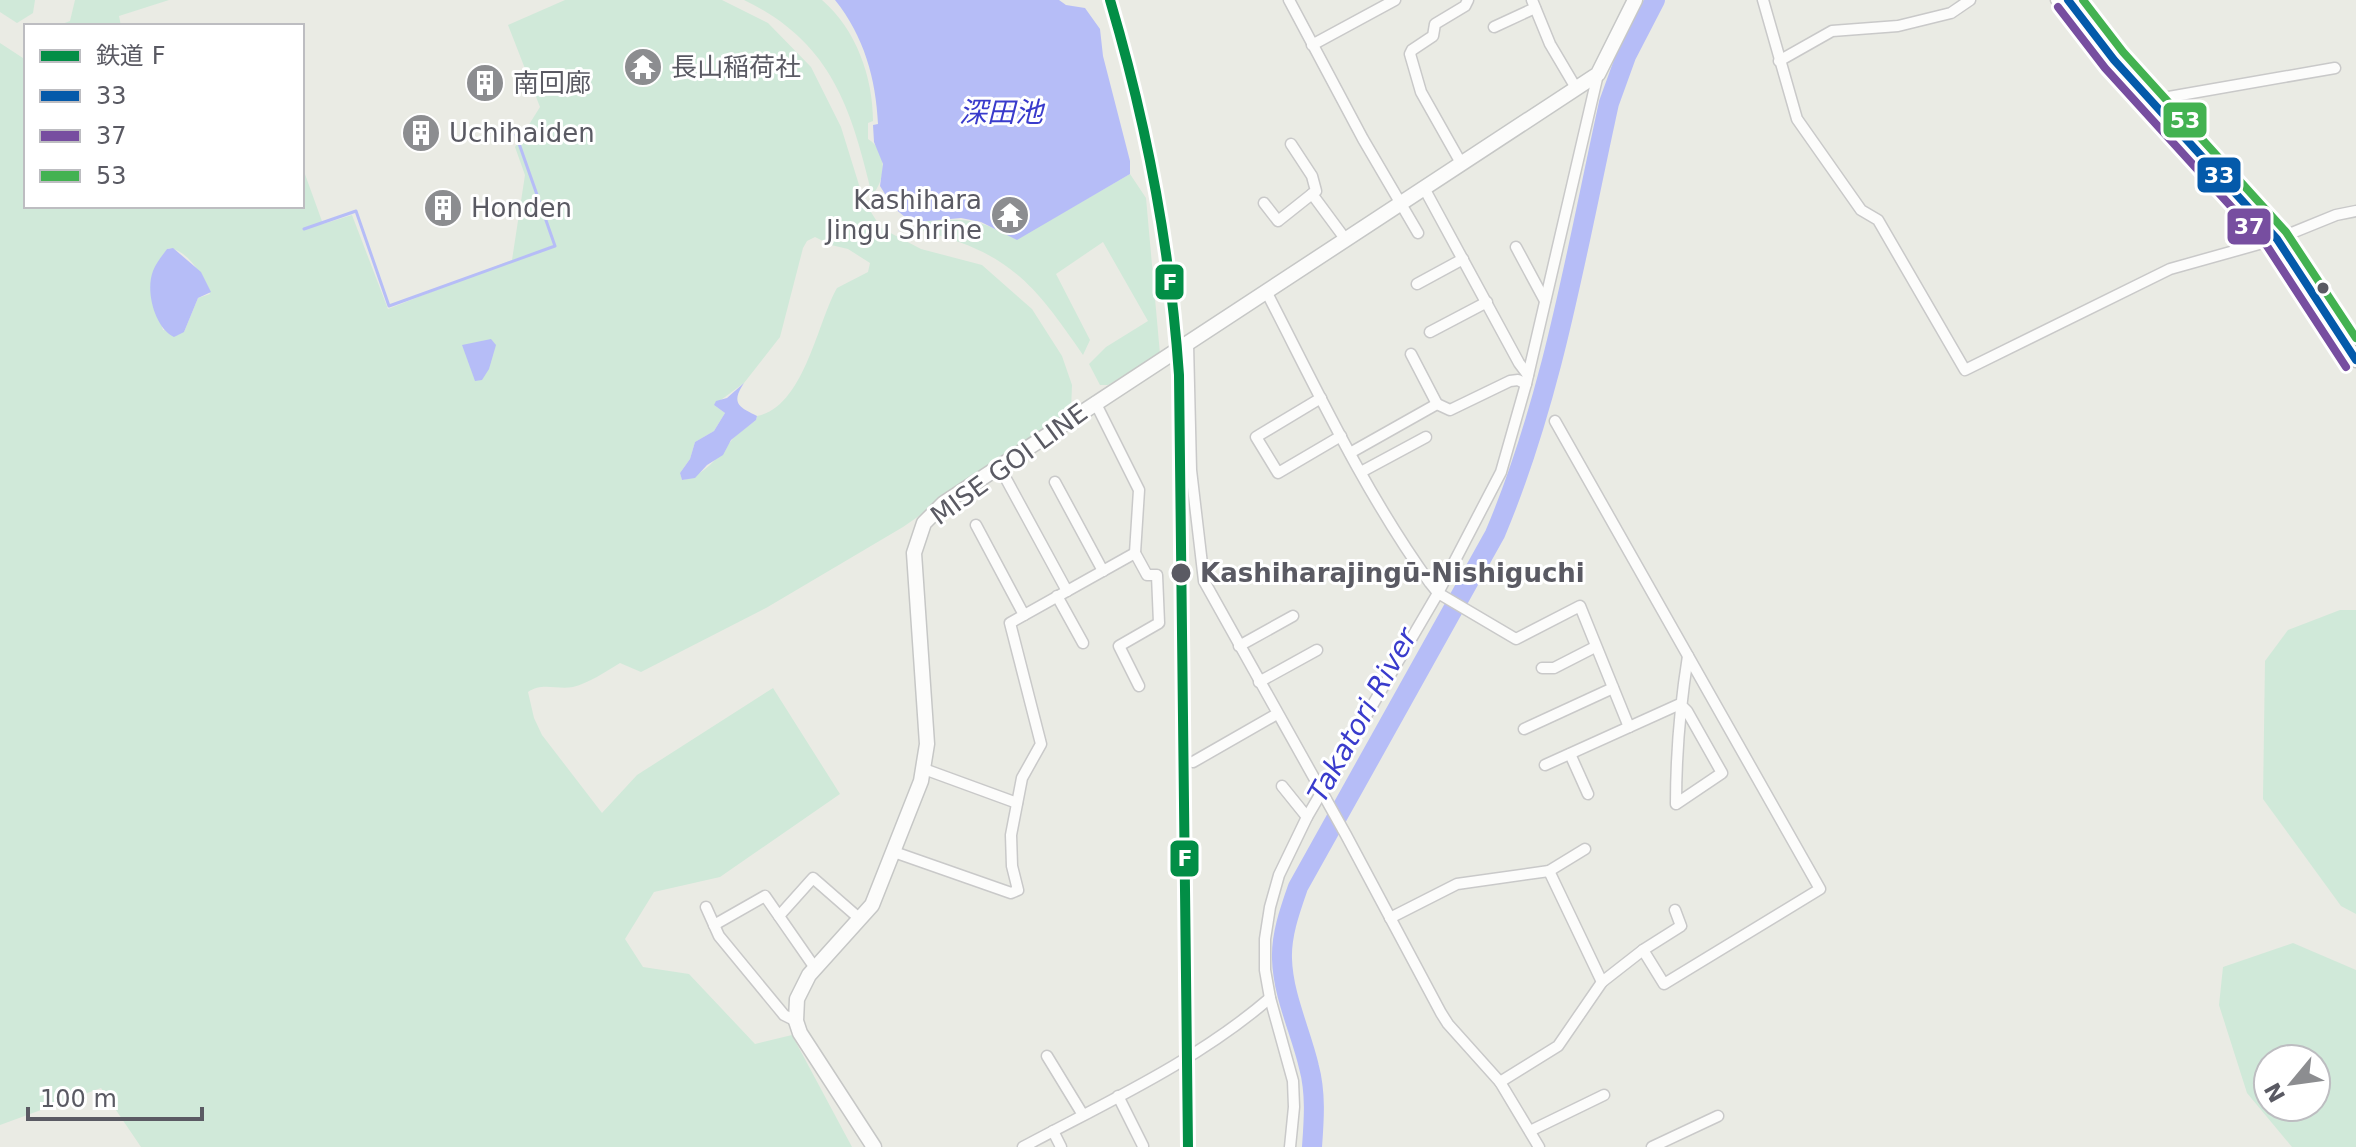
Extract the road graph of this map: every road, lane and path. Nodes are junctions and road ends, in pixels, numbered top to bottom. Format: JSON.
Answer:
{"nodes":[{"id":1,"x":1289,"y":0,"type":"edge"},
{"id":2,"x":1395,"y":0,"type":"edge"},
{"id":3,"x":1468,"y":0,"type":"edge"},
{"id":4,"x":1763,"y":0,"type":"edge"},
{"id":5,"x":1970,"y":0,"type":"edge"},
{"id":6,"x":2056,"y":0,"type":"edge"},
{"id":7,"x":2068,"y":0,"type":"edge"},
{"id":8,"x":1634,"y":1,"type":"edge"},
{"id":9,"x":1534,"y":4,"type":"edge"},
{"id":10,"x":2078,"y":14,"type":"junction"},
{"id":11,"x":1494,"y":27,"type":"dead end"},
{"id":12,"x":1312,"y":45,"type":"junction"},
{"id":13,"x":1779,"y":61,"type":"junction"},
{"id":14,"x":2335,"y":68,"type":"dead end"},
{"id":15,"x":1598,"y":74,"type":"junction"},
{"id":16,"x":1576,"y":88,"type":"junction"},
{"id":17,"x":2155,"y":105,"type":"junction"},
{"id":18,"x":1291,"y":144,"type":"dead end"},
{"id":19,"x":1461,"y":163,"type":"junction"},
{"id":20,"x":1424,"y":188,"type":"junction"},
{"id":21,"x":1312,"y":194,"type":"junction"},
{"id":22,"x":1264,"y":203,"type":"dead end"},
{"id":23,"x":1400,"y":204,"type":"junction"},
{"id":24,"x":2356,"y":211,"type":"edge"},
{"id":25,"x":1418,"y":233,"type":"dead end"},
{"id":26,"x":2277,"y":239,"type":"junction"},
{"id":27,"x":1346,"y":240,"type":"junction"},
{"id":28,"x":1516,"y":247,"type":"dead end"},
{"id":29,"x":1463,"y":259,"type":"junction"},
{"id":30,"x":1417,"y":284,"type":"dead end"},
{"id":31,"x":1267,"y":293,"type":"junction"},
{"id":32,"x":1545,"y":301,"type":"junction"},
{"id":33,"x":1487,"y":302,"type":"junction"},
{"id":34,"x":1430,"y":332,"type":"dead end"},
{"id":35,"x":1188,"y":344,"type":"junction"},
{"id":36,"x":1411,"y":354,"type":"dead end"},
{"id":37,"x":2356,"y":360,"type":"edge"},
{"id":38,"x":1527,"y":380,"type":"junction"},
{"id":39,"x":1321,"y":398,"type":"junction"},
{"id":40,"x":1095,"y":402,"type":"junction"},
{"id":41,"x":1437,"y":404,"type":"junction"},
{"id":42,"x":1555,"y":421,"type":"dead end"},
{"id":43,"x":1341,"y":436,"type":"junction"},
{"id":44,"x":1426,"y":437,"type":"dead end"},
{"id":45,"x":1350,"y":453,"type":"junction"},
{"id":46,"x":999,"y":466,"type":"junction"},
{"id":47,"x":1361,"y":472,"type":"junction"},
{"id":48,"x":1055,"y":482,"type":"dead end"},
{"id":49,"x":976,"y":525,"type":"dead end"},
{"id":50,"x":1135,"y":553,"type":"junction"},
{"id":51,"x":1103,"y":571,"type":"junction"},
{"id":52,"x":1062,"y":594,"type":"junction"},
{"id":53,"x":1440,"y":594,"type":"junction"},
{"id":54,"x":1024,"y":615,"type":"junction"},
{"id":55,"x":1293,"y":616,"type":"dead end"},
{"id":56,"x":1083,"y":643,"type":"dead end"},
{"id":57,"x":1239,"y":646,"type":"junction"},
{"id":58,"x":1595,"y":647,"type":"junction"},
{"id":59,"x":1317,"y":650,"type":"dead end"},
{"id":60,"x":1688,"y":656,"type":"junction"},
{"id":61,"x":1542,"y":668,"type":"dead end"},
{"id":62,"x":1259,"y":682,"type":"junction"},
{"id":63,"x":1139,"y":686,"type":"dead end"},
{"id":64,"x":1613,"y":688,"type":"junction"},
{"id":65,"x":1680,"y":704,"type":"junction"},
{"id":66,"x":1277,"y":714,"type":"junction"},
{"id":67,"x":1629,"y":727,"type":"junction"},
{"id":68,"x":1524,"y":729,"type":"dead end"},
{"id":69,"x":1570,"y":754,"type":"junction"},
{"id":70,"x":1193,"y":762,"type":"dead end"},
{"id":71,"x":1545,"y":765,"type":"dead end"},
{"id":72,"x":924,"y":769,"type":"junction"},
{"id":73,"x":1282,"y":786,"type":"dead end"},
{"id":74,"x":1588,"y":794,"type":"dead end"},
{"id":75,"x":1324,"y":797,"type":"junction"},
{"id":76,"x":1017,"y":803,"type":"junction"},
{"id":77,"x":1307,"y":817,"type":"junction"},
{"id":78,"x":1585,"y":849,"type":"dead end"},
{"id":79,"x":894,"y":852,"type":"junction"},
{"id":80,"x":1549,"y":871,"type":"junction"},
{"id":81,"x":706,"y":907,"type":"dead end"},
{"id":82,"x":1675,"y":910,"type":"dead end"},
{"id":83,"x":779,"y":916,"type":"junction"},
{"id":84,"x":1390,"y":918,"type":"junction"},
{"id":85,"x":860,"y":919,"type":"junction"},
{"id":86,"x":714,"y":925,"type":"junction"},
{"id":87,"x":1643,"y":950,"type":"junction"},
{"id":88,"x":815,"y":968,"type":"junction"},
{"id":89,"x":1602,"y":982,"type":"junction"},
{"id":90,"x":1270,"y":998,"type":"junction"},
{"id":91,"x":796,"y":1021,"type":"junction"},
{"id":92,"x":1047,"y":1056,"type":"dead end"},
{"id":93,"x":1500,"y":1082,"type":"junction"},
{"id":94,"x":1604,"y":1095,"type":"dead end"},
{"id":95,"x":1118,"y":1096,"type":"junction"},
{"id":96,"x":1083,"y":1115,"type":"junction"},
{"id":97,"x":1718,"y":1116,"type":"dead end"},
{"id":98,"x":1053,"y":1131,"type":"junction"},
{"id":99,"x":1530,"y":1131,"type":"junction"},
{"id":100,"x":1143,"y":1146,"type":"edge"},
{"id":101,"x":874,"y":1147,"type":"edge"},
{"id":102,"x":1023,"y":1147,"type":"edge"},
{"id":103,"x":1061,"y":1147,"type":"edge"},
{"id":104,"x":1290,"y":1147,"type":"edge"},
{"id":105,"x":1539,"y":1147,"type":"edge"},
{"id":106,"x":1652,"y":1147,"type":"edge"}],
"edges":[{"from":1,"to":12,"type":"street"},
{"from":2,"to":12,"type":"street"},
{"from":3,"to":19,"type":"street"},
{"from":4,"to":13,"type":"street"},
{"from":5,"to":13,"type":"street"},
{"from":6,"to":10,"type":"street"},
{"from":7,"to":10,"type":"main road"},
{"from":8,"to":15,"type":"main road"},
{"from":9,"to":11,"type":"street"},
{"from":9,"to":16,"type":"street"},
{"from":10,"to":17,"type":"main road"},
{"from":12,"to":23,"type":"street"},
{"from":13,"to":26,"type":"street"},
{"from":14,"to":17,"type":"street"},
{"from":15,"to":16,"type":"main road","name":"MISE GOI LINE"},
{"from":15,"to":32,"type":"street"},
{"from":16,"to":19,"type":"main road","name":"MISE GOI LINE"},
{"from":17,"to":26,"type":"main road"},
{"from":18,"to":21,"type":"street"},
{"from":19,"to":20,"type":"main road","name":"MISE GOI LINE"},
{"from":20,"to":23,"type":"main road","name":"MISE GOI LINE"},
{"from":20,"to":29,"type":"street"},
{"from":21,"to":22,"type":"street"},
{"from":21,"to":27,"type":"street"},
{"from":23,"to":25,"type":"street"},
{"from":23,"to":27,"type":"main road","name":"MISE GOI LINE"},
{"from":24,"to":26,"type":"street"},
{"from":26,"to":37,"type":"main road"},
{"from":27,"to":31,"type":"main road","name":"MISE GOI LINE"},
{"from":28,"to":32,"type":"street"},
{"from":29,"to":30,"type":"street"},
{"from":29,"to":33,"type":"street"},
{"from":31,"to":35,"type":"main road","name":"MISE GOI LINE"},
{"from":31,"to":39,"type":"street"},
{"from":32,"to":38,"type":"street"},
{"from":33,"to":34,"type":"street"},
{"from":33,"to":38,"type":"street"},
{"from":35,"to":40,"type":"main road","name":"MISE GOI LINE"},
{"from":35,"to":57,"type":"street"},
{"from":36,"to":41,"type":"street"},
{"from":38,"to":41,"type":"street"},
{"from":38,"to":53,"type":"street"},
{"from":39,"to":43,"type":"street"},
{"from":39,"to":43,"type":"street"},
{"from":40,"to":46,"type":"main road","name":"MISE GOI LINE"},
{"from":40,"to":50,"type":"street"},
{"from":41,"to":45,"type":"street"},
{"from":42,"to":60,"type":"street"},
{"from":43,"to":45,"type":"street"},
{"from":44,"to":47,"type":"street"},
{"from":45,"to":47,"type":"street"},
{"from":46,"to":52,"type":"street"},
{"from":46,"to":72,"type":"main road","name":"MISE GOI LINE"},
{"from":47,"to":53,"type":"street"},
{"from":48,"to":51,"type":"street"},
{"from":49,"to":54,"type":"street"},
{"from":50,"to":51,"type":"street"},
{"from":50,"to":63,"type":"street"},
{"from":51,"to":52,"type":"street"},
{"from":52,"to":54,"type":"street"},
{"from":52,"to":56,"type":"street"},
{"from":53,"to":58,"type":"street"},
{"from":53,"to":75,"type":"street"},
{"from":54,"to":76,"type":"street"},
{"from":55,"to":57,"type":"street"},
{"from":57,"to":62,"type":"street"},
{"from":58,"to":61,"type":"street"},
{"from":58,"to":64,"type":"street"},
{"from":59,"to":62,"type":"street"},
{"from":60,"to":65,"type":"street"},
{"from":60,"to":87,"type":"street"},
{"from":62,"to":66,"type":"street"},
{"from":64,"to":67,"type":"street"},
{"from":64,"to":68,"type":"street"},
{"from":65,"to":65,"type":"street"},
{"from":65,"to":67,"type":"street"},
{"from":66,"to":70,"type":"street"},
{"from":66,"to":75,"type":"street"},
{"from":67,"to":69,"type":"street"},
{"from":69,"to":71,"type":"street"},
{"from":69,"to":74,"type":"street"},
{"from":72,"to":76,"type":"street"},
{"from":72,"to":79,"type":"main road","name":"MISE GOI LINE"},
{"from":73,"to":77,"type":"street"},
{"from":75,"to":77,"type":"street"},
{"from":75,"to":84,"type":"street"},
{"from":76,"to":79,"type":"street"},
{"from":77,"to":90,"type":"street"},
{"from":78,"to":80,"type":"street"},
{"from":79,"to":85,"type":"main road","name":"MISE GOI LINE"},
{"from":80,"to":84,"type":"street"},
{"from":80,"to":89,"type":"street"},
{"from":81,"to":86,"type":"street"},
{"from":82,"to":87,"type":"street"},
{"from":83,"to":85,"type":"street"},
{"from":83,"to":86,"type":"street"},
{"from":83,"to":88,"type":"street"},
{"from":84,"to":93,"type":"street"},
{"from":85,"to":88,"type":"main road","name":"MISE GOI LINE"},
{"from":86,"to":91,"type":"street"},
{"from":87,"to":89,"type":"street"},
{"from":88,"to":91,"type":"main road","name":"MISE GOI LINE"},
{"from":89,"to":93,"type":"street"},
{"from":90,"to":95,"type":"street"},
{"from":90,"to":104,"type":"street"},
{"from":91,"to":101,"type":"main road"},
{"from":92,"to":96,"type":"street"},
{"from":93,"to":99,"type":"street"},
{"from":94,"to":99,"type":"street"},
{"from":95,"to":96,"type":"street"},
{"from":95,"to":100,"type":"street"},
{"from":96,"to":98,"type":"street"},
{"from":97,"to":106,"type":"street"},
{"from":98,"to":102,"type":"street"},
{"from":98,"to":103,"type":"street"},
{"from":99,"to":105,"type":"street"}]}
